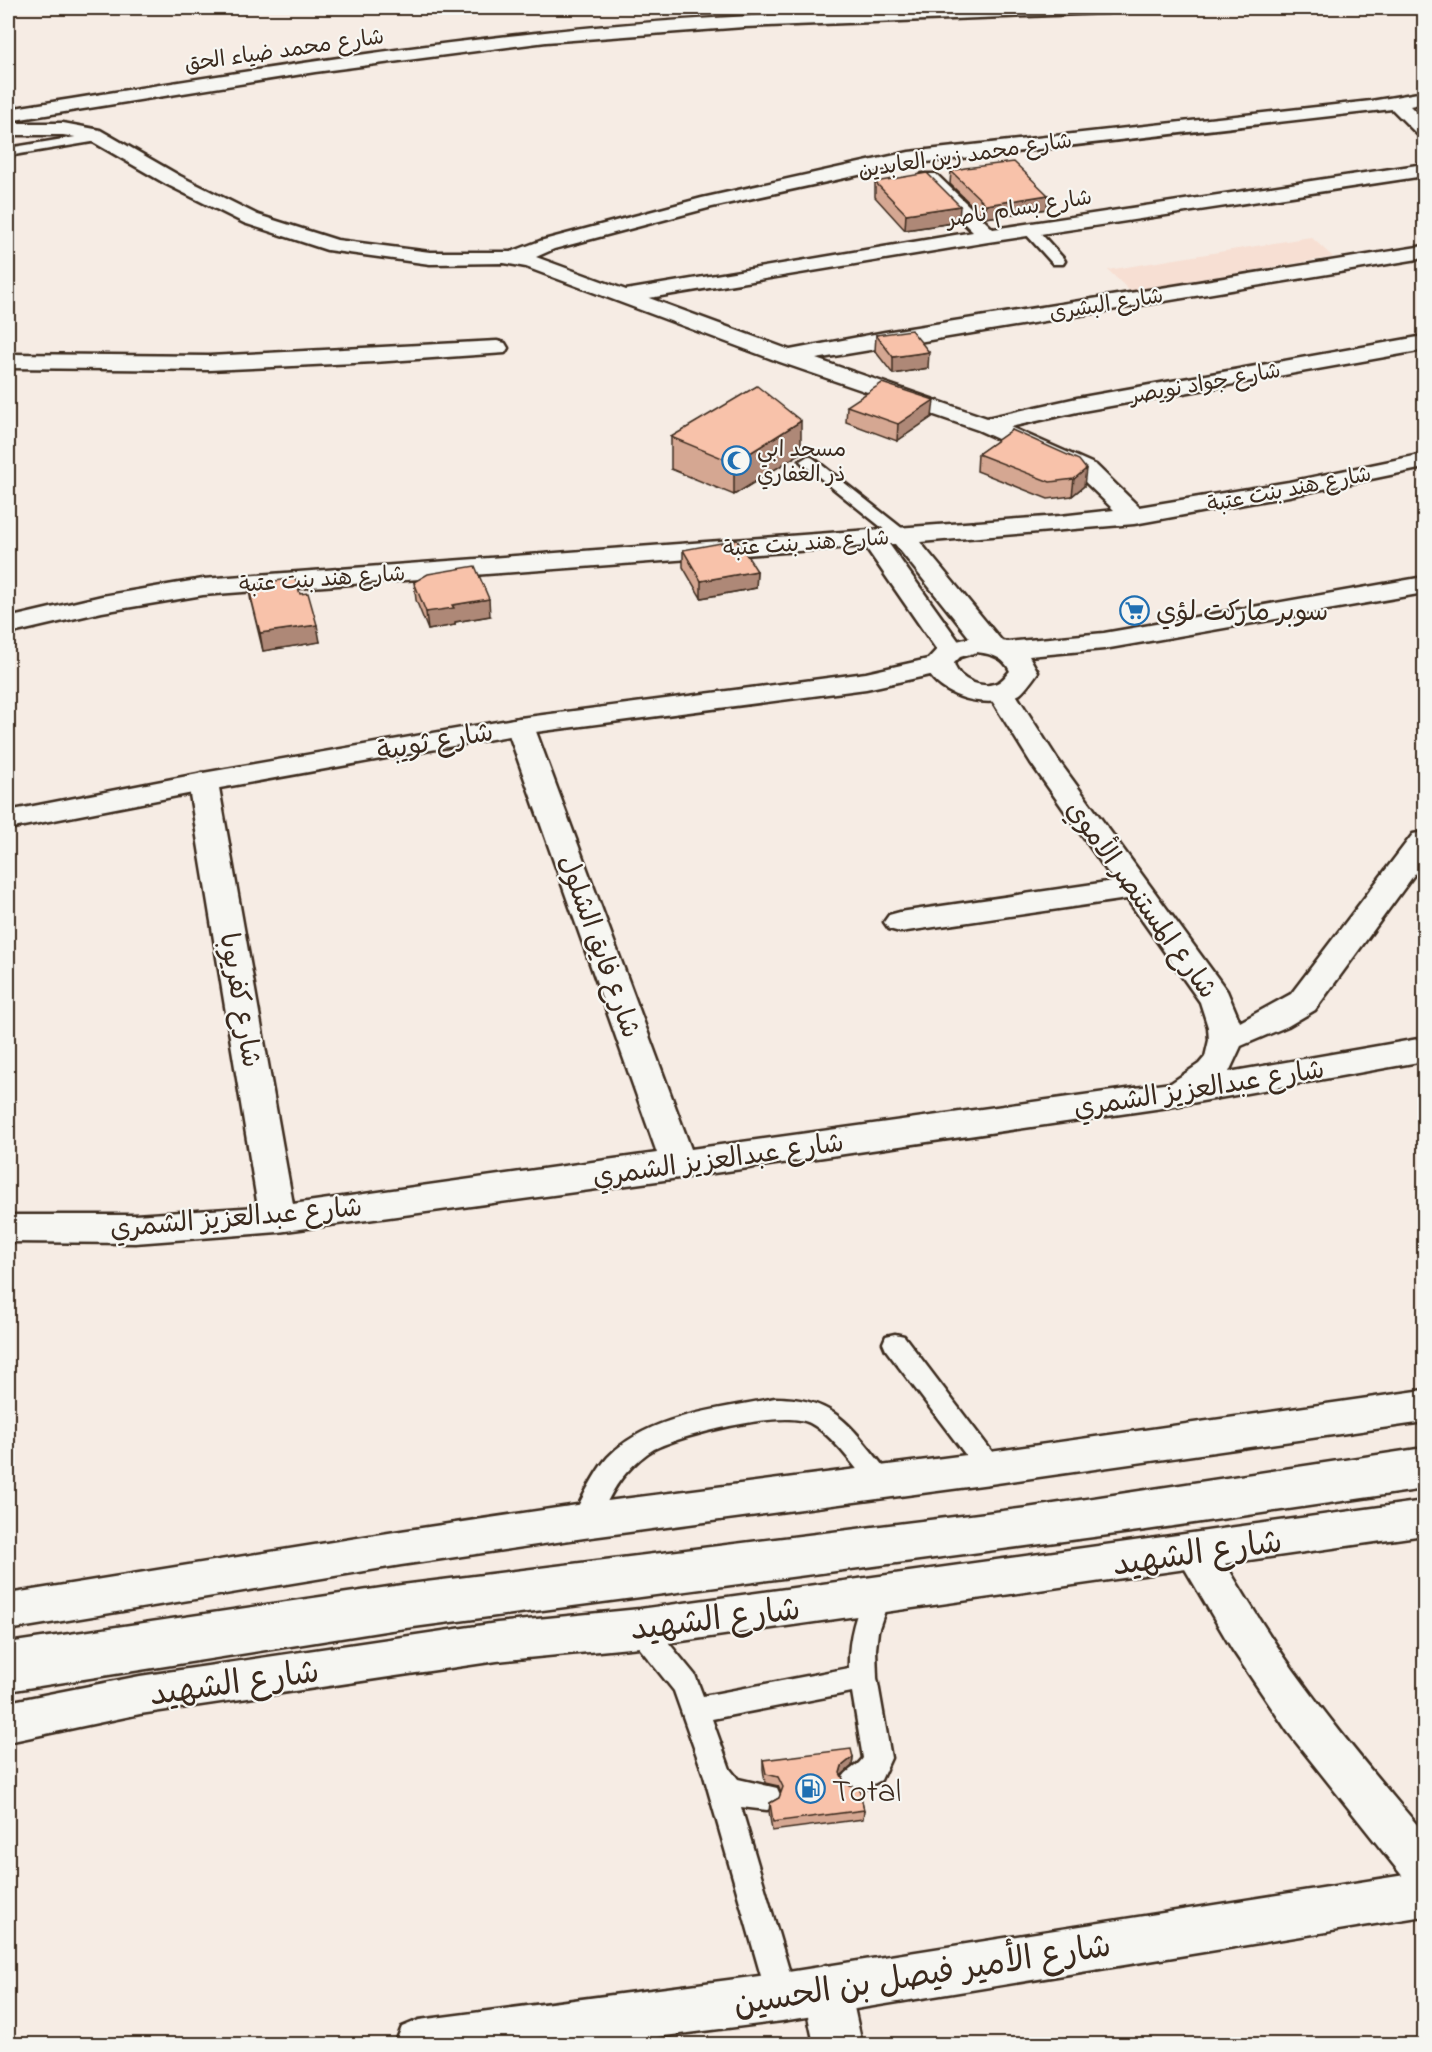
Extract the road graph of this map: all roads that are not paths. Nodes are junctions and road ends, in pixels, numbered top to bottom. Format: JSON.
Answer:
{"nodes":[{"id":1,"x":870,"y":8,"type":"edge"},
{"id":2,"x":1107,"y":8,"type":"edge"},
{"id":3,"x":801,"y":9,"type":"edge"},
{"id":4,"x":1425,"y":98,"type":"edge"},
{"id":5,"x":8,"y":103,"type":"edge"},
{"id":6,"x":1398,"y":104,"type":"junction"},
{"id":7,"x":8,"y":115,"type":"edge"},
{"id":8,"x":8,"y":129,"type":"edge"},
{"id":9,"x":1425,"y":130,"type":"edge"},
{"id":10,"x":100,"y":137,"type":"junction"},
{"id":11,"x":8,"y":152,"type":"edge"},
{"id":12,"x":909,"y":158,"type":"junction"},
{"id":13,"x":1425,"y":170,"type":"edge"},
{"id":14,"x":1030,"y":230,"type":"junction"},
{"id":15,"x":988,"y":236,"type":"junction"},
{"id":16,"x":1425,"y":252,"type":"edge"},
{"id":17,"x":514,"y":258,"type":"junction"},
{"id":18,"x":1058,"y":261,"type":"dead end"},
{"id":19,"x":621,"y":297,"type":"junction"},
{"id":20,"x":1425,"y":343,"type":"edge"},
{"id":21,"x":497,"y":348,"type":"dead end"},
{"id":22,"x":788,"y":357,"type":"junction"},
{"id":23,"x":8,"y":361,"type":"edge"},
{"id":24,"x":986,"y":425,"type":"junction"},
{"id":25,"x":808,"y":461,"type":"dead end"},
{"id":26,"x":1425,"y":461,"type":"edge"},
{"id":27,"x":1134,"y":516,"type":"junction"},
{"id":28,"x":902,"y":536,"type":"junction"},
{"id":29,"x":872,"y":538,"type":"junction"},
{"id":30,"x":1425,"y":585,"type":"edge"},
{"id":31,"x":8,"y":626,"type":"edge"},
{"id":32,"x":1104,"y":641,"type":"junction"},
{"id":33,"x":998,"y":648,"type":"junction"},
{"id":34,"x":945,"y":658,"type":"junction"},
{"id":35,"x":1024,"y":672,"type":"junction"},
{"id":36,"x":866,"y":681,"type":"junction"},
{"id":37,"x":957,"y":687,"type":"junction"},
{"id":38,"x":1000,"y":691,"type":"junction"},
{"id":39,"x":520,"y":726,"type":"junction"},
{"id":40,"x":203,"y":782,"type":"junction"},
{"id":41,"x":8,"y":820,"type":"edge"},
{"id":42,"x":1425,"y":841,"type":"edge"},
{"id":43,"x":1135,"y":888,"type":"junction"},
{"id":44,"x":900,"y":922,"type":"dead end"},
{"id":45,"x":1228,"y":1039,"type":"junction"},
{"id":46,"x":1425,"y":1050,"type":"edge"},
{"id":47,"x":1169,"y":1095,"type":"junction"},
{"id":48,"x":679,"y":1165,"type":"junction"},
{"id":49,"x":278,"y":1219,"type":"junction"},
{"id":50,"x":8,"y":1229,"type":"edge"},
{"id":51,"x":895,"y":1343,"type":"dead end"},
{"id":52,"x":1425,"y":1406,"type":"edge"},
{"id":53,"x":1425,"y":1458,"type":"edge"},
{"id":54,"x":990,"y":1468,"type":"junction"},
{"id":55,"x":1425,"y":1478,"type":"edge"},
{"id":56,"x":882,"y":1482,"type":"junction"},
{"id":57,"x":1425,"y":1518,"type":"edge"},
{"id":58,"x":584,"y":1521,"type":"junction"},
{"id":59,"x":1196,"y":1552,"type":"junction"},
{"id":60,"x":877,"y":1596,"type":"junction"},
{"id":61,"x":8,"y":1612,"type":"edge"},
{"id":62,"x":640,"y":1628,"type":"junction"},
{"id":63,"x":8,"y":1655,"type":"edge"},
{"id":64,"x":863,"y":1678,"type":"junction"},
{"id":65,"x":8,"y":1679,"type":"edge"},
{"id":66,"x":695,"y":1710,"type":"junction"},
{"id":67,"x":8,"y":1722,"type":"edge"},
{"id":68,"x":718,"y":1776,"type":"junction"},
{"id":69,"x":855,"y":1781,"type":"dead end"},
{"id":70,"x":767,"y":1797,"type":"dead end"},
{"id":71,"x":1425,"y":1867,"type":"edge"},
{"id":72,"x":1425,"y":1894,"type":"edge"},
{"id":73,"x":804,"y":1993,"type":"junction"},
{"id":74,"x":419,"y":2044,"type":"edge"},
{"id":75,"x":837,"y":2044,"type":"edge"}],
"edges":[{"from":1,"to":3,"type":"main road","name":"شارع محمد ضياء الحق"},
{"from":2,"to":7,"type":"main road","name":"شارع محمد ضياء الحق"},
{"from":3,"to":5,"type":"main road","name":"شارع محمد ضياء الحق"},
{"from":4,"to":6,"type":"main road","name":"شارع محمد زين العابدين"},
{"from":6,"to":9,"type":"main road"},
{"from":6,"to":12,"type":"main road","name":"شارع محمد زين العابدين"},
{"from":8,"to":10,"type":"main road","name":"شارع محمد زين العابدين"},
{"from":10,"to":11,"type":"lane"},
{"from":10,"to":17,"type":"main road","name":"شارع محمد زين العابدين"},
{"from":12,"to":15,"type":"main road"},
{"from":12,"to":17,"type":"main road","name":"شارع محمد زين العابدين"},
{"from":13,"to":14,"type":"main road","name":"شارع بسام ناصر"},
{"from":14,"to":15,"type":"main road","name":"شارع بسام ناصر"},
{"from":14,"to":18,"type":"lane"},
{"from":15,"to":19,"type":"main road","name":"شارع بسام ناصر"},
{"from":16,"to":22,"type":"main road","name":"شارع البشرى"},
{"from":17,"to":19,"type":"main road","name":"شارع محمد زين العابدين"},
{"from":19,"to":22,"type":"main road","name":"شارع محمد زين العابدين"},
{"from":20,"to":24,"type":"main road","name":"شارع جواد نويصر"},
{"from":21,"to":23,"type":"main road"},
{"from":22,"to":24,"type":"main road","name":"شارع محمد زين العابدين"},
{"from":24,"to":27,"type":"main road","name":"شارع محمد زين العابدين"},
{"from":25,"to":28,"type":"lane"},
{"from":26,"to":27,"type":"main road","name":"شارع هند بنت عتبة"},
{"from":27,"to":28,"type":"main road","name":"شارع هند بنت عتبة"},
{"from":28,"to":29,"type":"main road","name":"شارع هند بنت عتبة"},
{"from":28,"to":33,"type":"main road"},
{"from":29,"to":31,"type":"main road","name":"شارع هند بنت عتبة"},
{"from":29,"to":34,"type":"main road"},
{"from":30,"to":32,"type":"main road"},
{"from":32,"to":33,"type":"main road"},
{"from":32,"to":35,"type":"main road"},
{"from":33,"to":34,"type":"main road","name":"شارع ثويبة"},
{"from":33,"to":35,"type":"main road"},
{"from":34,"to":36,"type":"main road","name":"شارع ثويبة"},
{"from":34,"to":37,"type":"main road"},
{"from":35,"to":38,"type":"main road"},
{"from":36,"to":37,"type":"main road","name":"شارع ثويبة"},
{"from":36,"to":39,"type":"main road","name":"شارع ثويبة"},
{"from":37,"to":38,"type":"main road","name":"شارع ثويبة"},
{"from":38,"to":43,"type":"main road","name":"شارع المستنصر الأموي"},
{"from":39,"to":40,"type":"main road","name":"شارع ثويبة"},
{"from":39,"to":48,"type":"main road","name":"شارع فايق الشلول"},
{"from":40,"to":41,"type":"main road","name":"شارع ثويبة"},
{"from":40,"to":49,"type":"main road","name":"شارع كفريوبا"},
{"from":42,"to":45,"type":"main road"},
{"from":43,"to":44,"type":"main road"},
{"from":43,"to":45,"type":"main road","name":"شارع المستنصر الأموي"},
{"from":45,"to":47,"type":"main road"},
{"from":46,"to":47,"type":"main road","name":"شارع عبدالعزيز الشمري"},
{"from":47,"to":48,"type":"main road","name":"شارع عبدالعزيز الشمري"},
{"from":48,"to":49,"type":"main road","name":"شارع عبدالعزيز الشمري"},
{"from":49,"to":50,"type":"main road","name":"شارع عبدالعزيز الشمري"},
{"from":51,"to":54,"type":"lane"},
{"from":52,"to":54,"type":"main road"},
{"from":53,"to":63,"type":"lane"},
{"from":54,"to":56,"type":"main road"},
{"from":55,"to":65,"type":"lane"},
{"from":56,"to":58,"type":"main road"},
{"from":56,"to":58,"type":"lane"},
{"from":57,"to":59,"type":"main road","name":"شارع الشهيد"},
{"from":58,"to":61,"type":"main road"},
{"from":59,"to":60,"type":"main road","name":"شارع الشهيد"},
{"from":59,"to":71,"type":"main road"},
{"from":60,"to":62,"type":"main road","name":"شارع الشهيد"},
{"from":60,"to":64,"type":"lane"},
{"from":62,"to":66,"type":"lane"},
{"from":62,"to":67,"type":"main road","name":"شارع الشهيد"},
{"from":64,"to":66,"type":"lane"},
{"from":64,"to":69,"type":"lane"},
{"from":66,"to":68,"type":"lane"},
{"from":68,"to":70,"type":"lane"},
{"from":68,"to":73,"type":"lane"},
{"from":72,"to":73,"type":"main road","name":"شارع الأمير فيصل بن الحسين"},
{"from":73,"to":74,"type":"main road","name":"شارع الأمير فيصل بن الحسين"},
{"from":73,"to":75,"type":"main road"}]}
